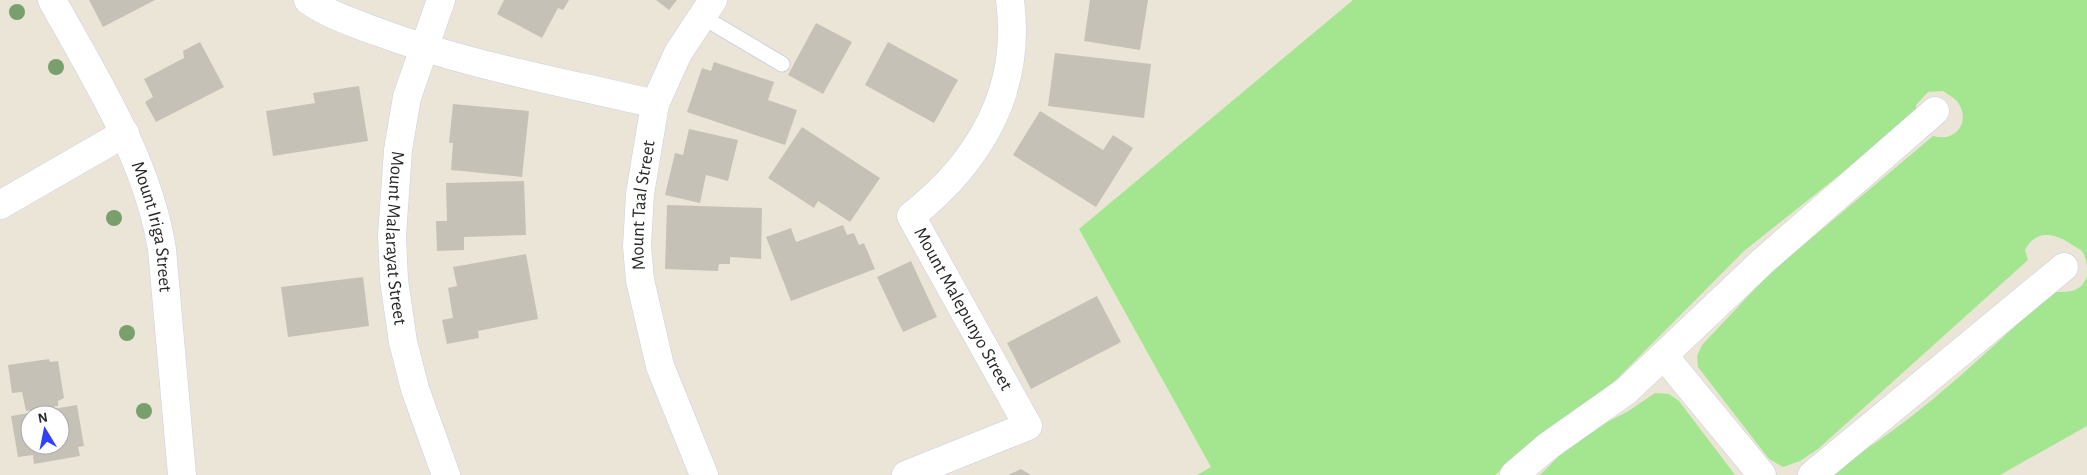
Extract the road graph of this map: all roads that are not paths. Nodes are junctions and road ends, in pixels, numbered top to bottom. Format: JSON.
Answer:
{"nodes":[{"id":1,"x":52,"y":0,"type":"edge"},
{"id":2,"x":308,"y":0,"type":"edge"},
{"id":3,"x":441,"y":0,"type":"edge"},
{"id":4,"x":1010,"y":0,"type":"edge"},
{"id":5,"x":707,"y":8,"type":"edge"},
{"id":6,"x":423,"y":47,"type":"junction"},
{"id":7,"x":782,"y":64,"type":"dead end"},
{"id":8,"x":655,"y":104,"type":"junction"},
{"id":9,"x":1935,"y":111,"type":"dead end"},
{"id":10,"x":124,"y":133,"type":"junction"},
{"id":11,"x":0,"y":205,"type":"edge"},
{"id":12,"x":2064,"y":267,"type":"dead end"},
{"id":13,"x":1664,"y":356,"type":"junction"},
{"id":14,"x":182,"y":475,"type":"edge"},
{"id":15,"x":446,"y":475,"type":"edge"},
{"id":16,"x":704,"y":475,"type":"edge"},
{"id":17,"x":906,"y":475,"type":"edge"},
{"id":18,"x":1514,"y":475,"type":"edge"},
{"id":19,"x":1762,"y":475,"type":"edge"},
{"id":20,"x":1812,"y":475,"type":"edge"}],
"edges":[{"from":1,"to":10,"type":"street","name":"Mount Iriga Street"},
{"from":2,"to":6,"type":"street"},
{"from":3,"to":6,"type":"street","name":"Mount Malarayat Street"},
{"from":4,"to":17,"type":"street","name":"Mount Malepunyo Street"},
{"from":5,"to":7,"type":"lane"},
{"from":5,"to":8,"type":"street","name":"Mount Taal Street"},
{"from":6,"to":8,"type":"street"},
{"from":6,"to":15,"type":"street","name":"Mount Malarayat Street"},
{"from":8,"to":16,"type":"street","name":"Mount Taal Street"},
{"from":9,"to":13,"type":"street"},
{"from":10,"to":11,"type":"street"},
{"from":10,"to":14,"type":"street","name":"Mount Iriga Street"},
{"from":12,"to":20,"type":"street"},
{"from":13,"to":18,"type":"street"},
{"from":13,"to":19,"type":"street"}]}
